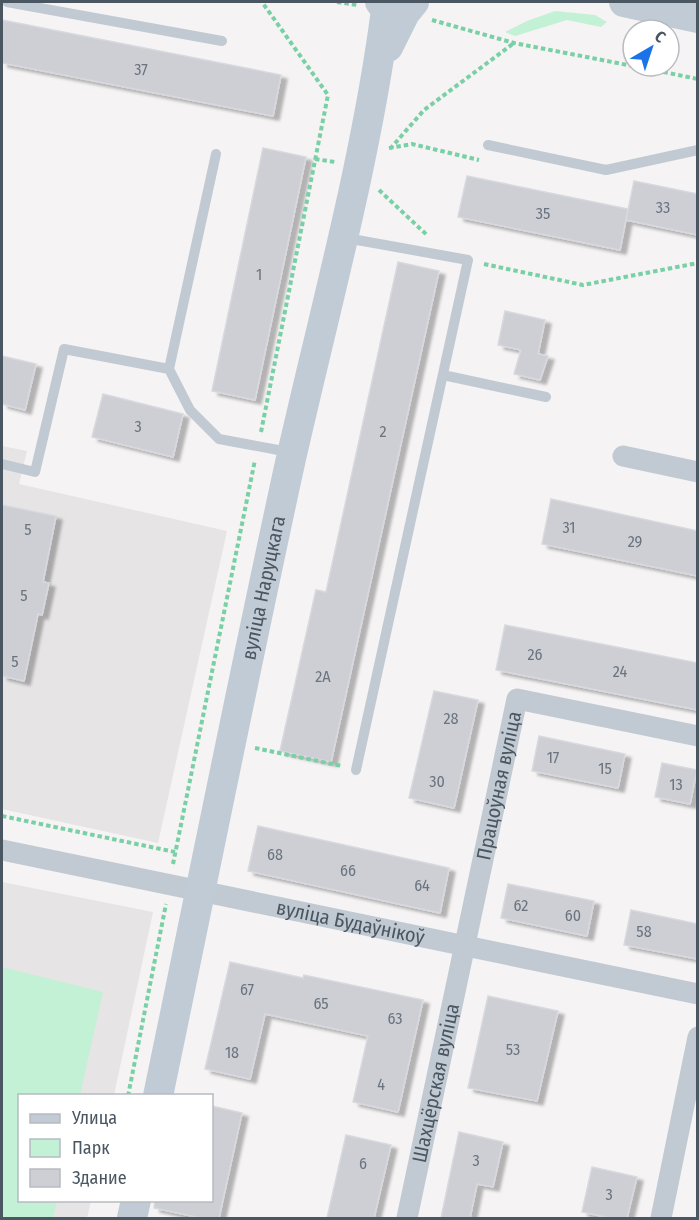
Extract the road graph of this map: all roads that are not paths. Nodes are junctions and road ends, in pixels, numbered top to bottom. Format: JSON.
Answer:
{"nodes":[{"id":1,"x":7,"y":2,"type":"edge"},
{"id":2,"x":380,"y":2,"type":"edge"},
{"id":3,"x":414,"y":2,"type":"edge"},
{"id":4,"x":624,"y":2,"type":"edge"},
{"id":5,"x":698,"y":18,"type":"edge"},
{"id":6,"x":222,"y":41,"type":"dead end"},
{"id":7,"x":376,"y":81,"type":"junction"},
{"id":8,"x":488,"y":145,"type":"dead end"},
{"id":9,"x":698,"y":150,"type":"edge"},
{"id":10,"x":216,"y":154,"type":"dead end"},
{"id":11,"x":343,"y":237,"type":"junction"},
{"id":12,"x":169,"y":369,"type":"junction"},
{"id":13,"x":443,"y":375,"type":"junction"},
{"id":14,"x":546,"y":397,"type":"dead end"},
{"id":15,"x":292,"y":453,"type":"junction"},
{"id":16,"x":622,"y":456,"type":"dead end"},
{"id":17,"x":2,"y":464,"type":"edge"},
{"id":18,"x":698,"y":472,"type":"edge"},
{"id":19,"x":698,"y":736,"type":"edge"},
{"id":20,"x":356,"y":770,"type":"road end"},
{"id":21,"x":2,"y":850,"type":"edge"},
{"id":22,"x":200,"y":891,"type":"junction"},
{"id":23,"x":465,"y":946,"type":"junction"},
{"id":24,"x":698,"y":994,"type":"edge"},
{"id":25,"x":698,"y":1037,"type":"edge"},
{"id":26,"x":158,"y":1094,"type":"edge"},
{"id":27,"x":136,"y":1202,"type":"edge"},
{"id":28,"x":132,"y":1218,"type":"edge"},
{"id":29,"x":407,"y":1218,"type":"edge"},
{"id":30,"x":661,"y":1218,"type":"edge"}],
"edges":[{"from":1,"to":6,"type":"lane"},
{"from":2,"to":7,"type":"street"},
{"from":3,"to":7,"type":"street"},
{"from":4,"to":5,"type":"street"},
{"from":7,"to":11,"type":"street","name":"вуліца Наруцкага"},
{"from":8,"to":9,"type":"lane"},
{"from":10,"to":12,"type":"lane"},
{"from":11,"to":13,"type":"lane"},
{"from":11,"to":15,"type":"street","name":"вуліца Наруцкага"},
{"from":12,"to":15,"type":"lane"},
{"from":12,"to":17,"type":"lane"},
{"from":13,"to":14,"type":"lane"},
{"from":13,"to":20,"type":"lane"},
{"from":15,"to":22,"type":"street","name":"вуліца Наруцкага"},
{"from":16,"to":18,"type":"street"},
{"from":19,"to":23,"type":"street","name":"Працоўная вуліца"},
{"from":21,"to":22,"type":"street","name":"вуліца Будаўнікоў"},
{"from":22,"to":23,"type":"street","name":"вуліца Будаўнікоў"},
{"from":22,"to":26,"type":"street","name":"вуліца Наруцкага"},
{"from":23,"to":24,"type":"street","name":"вуліца Будаўнікоў"},
{"from":23,"to":29,"type":"street","name":"Шахцёрская вуліца"},
{"from":25,"to":30,"type":"street"},
{"from":27,"to":28,"type":"street"}]}
